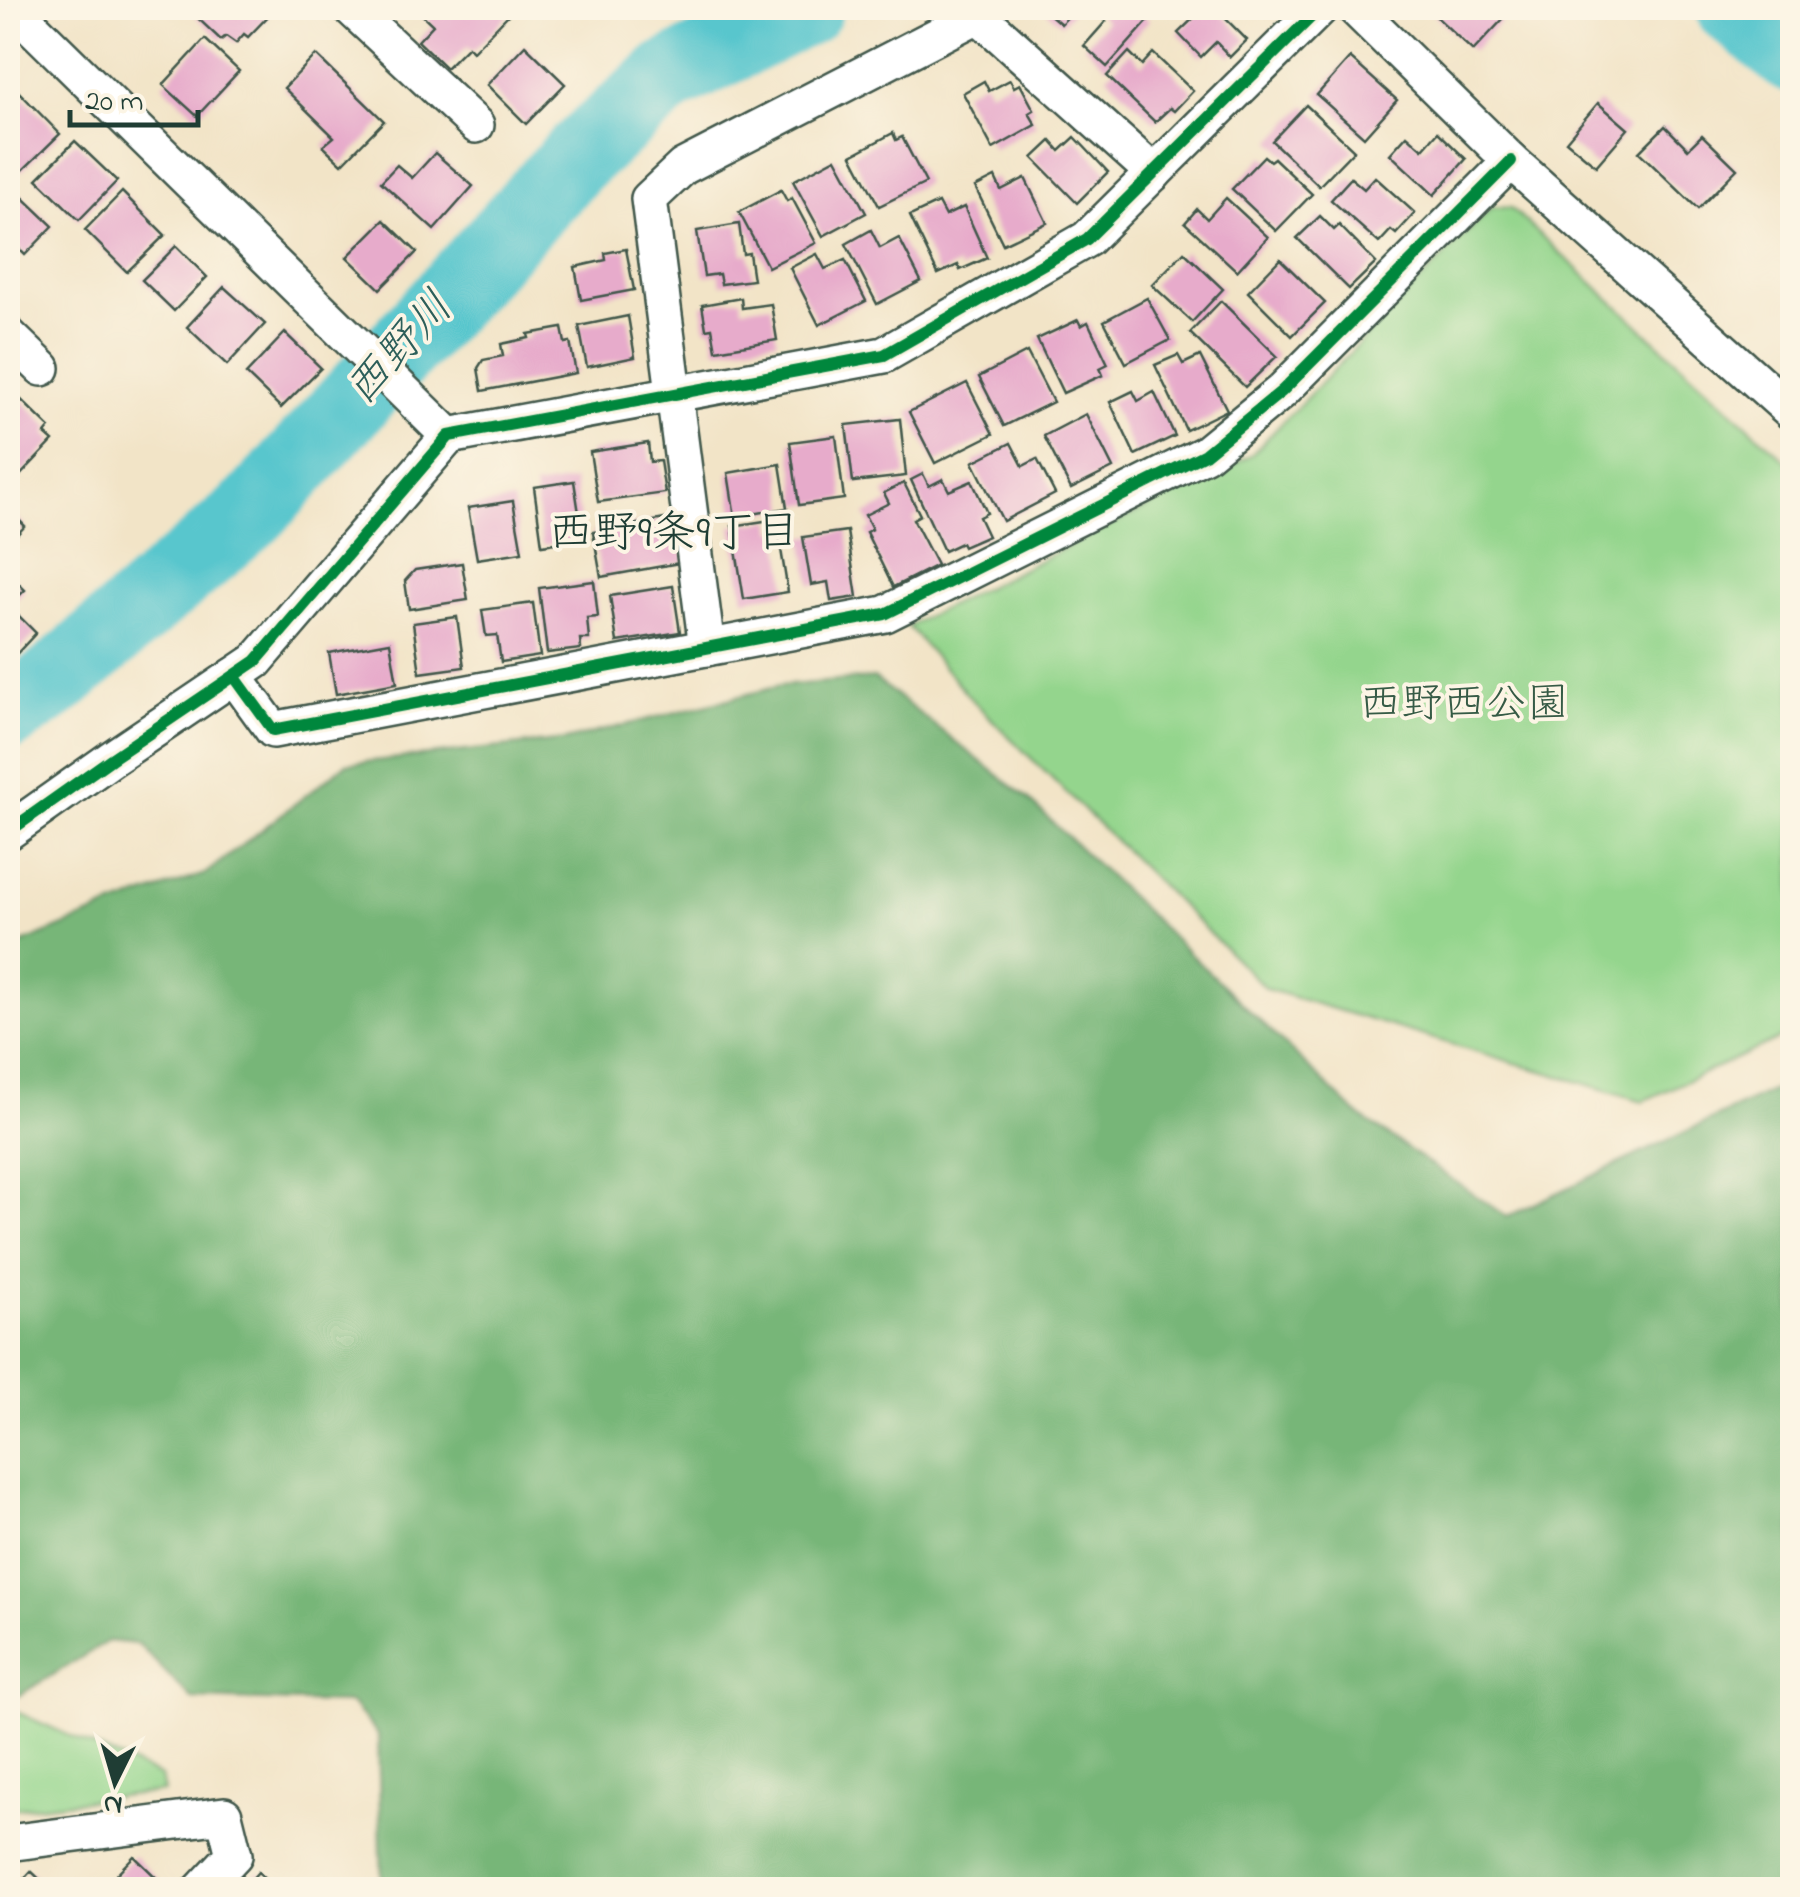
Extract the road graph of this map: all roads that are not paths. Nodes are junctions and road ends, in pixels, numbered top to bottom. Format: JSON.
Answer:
{"nodes":[{"id":1,"x":13,"y":8,"type":"edge"},
{"id":2,"x":350,"y":8,"type":"edge"},
{"id":3,"x":1320,"y":8,"type":"edge"},
{"id":4,"x":1355,"y":8,"type":"edge"},
{"id":5,"x":476,"y":125,"type":"dead end"},
{"id":6,"x":1510,"y":161,"type":"junction"},
{"id":7,"x":1154,"y":173,"type":"junction"},
{"id":8,"x":8,"y":335,"type":"edge"},
{"id":9,"x":42,"y":368,"type":"dead end"},
{"id":10,"x":674,"y":394,"type":"junction"},
{"id":11,"x":1792,"y":412,"type":"edge"},
{"id":12,"x":449,"y":436,"type":"junction"},
{"id":13,"x":707,"y":648,"type":"junction"},
{"id":14,"x":234,"y":676,"type":"junction"},
{"id":15,"x":8,"y":832,"type":"edge"},
{"id":16,"x":8,"y":1843,"type":"edge"},
{"id":17,"x":201,"y":1890,"type":"edge"}],
"edges":[{"from":1,"to":12,"type":"street"},
{"from":2,"to":5,"type":"street"},
{"from":3,"to":7,"type":"street"},
{"from":4,"to":6,"type":"street"},
{"from":6,"to":11,"type":"street"},
{"from":6,"to":13,"type":"street"},
{"from":7,"to":10,"type":"street"},
{"from":7,"to":10,"type":"street"},
{"from":8,"to":9,"type":"street"},
{"from":10,"to":12,"type":"street"},
{"from":10,"to":13,"type":"street"},
{"from":12,"to":14,"type":"street"},
{"from":13,"to":14,"type":"street"},
{"from":14,"to":15,"type":"street"},
{"from":16,"to":17,"type":"street"}]}
